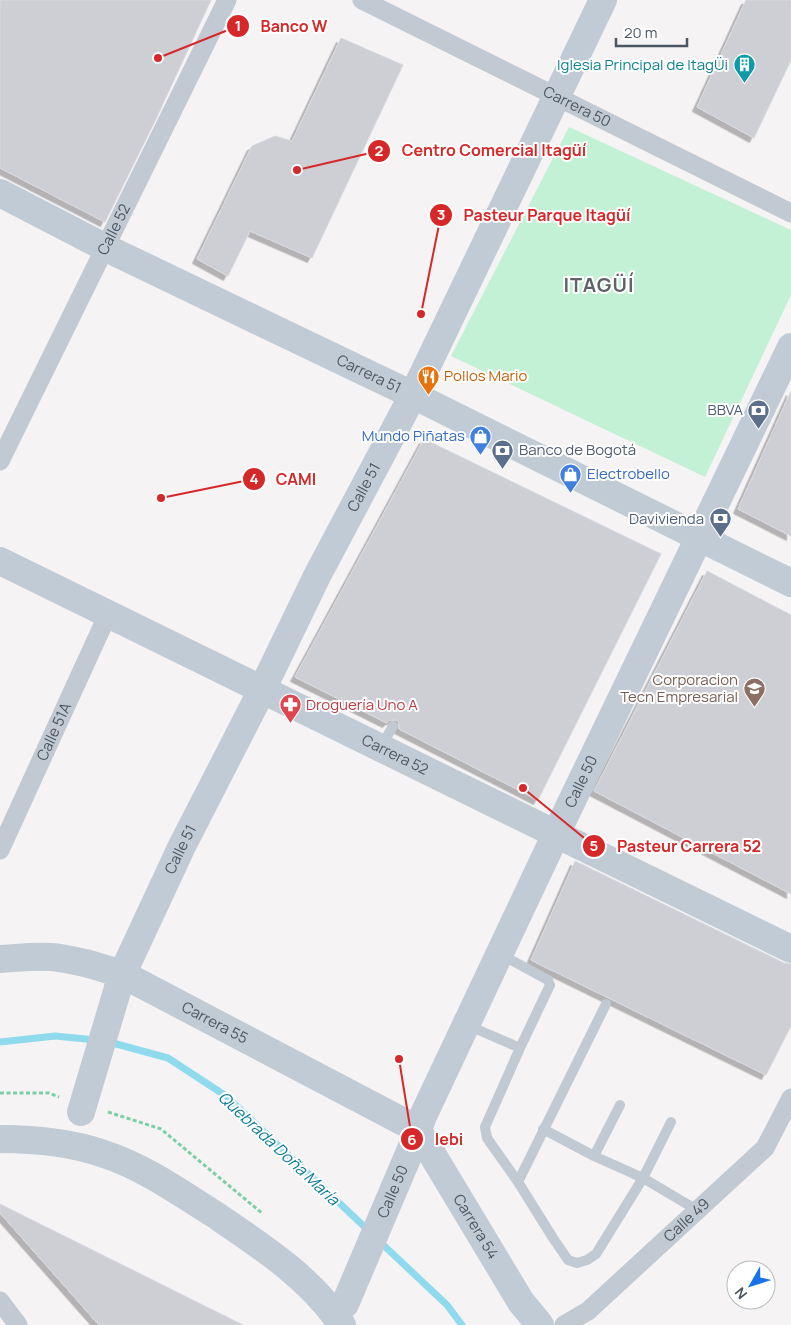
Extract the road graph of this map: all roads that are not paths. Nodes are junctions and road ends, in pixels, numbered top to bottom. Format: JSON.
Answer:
{"nodes":[{"id":1,"x":227,"y":0,"type":"edge"},
{"id":2,"x":362,"y":0,"type":"edge"},
{"id":3,"x":603,"y":0,"type":"edge"},
{"id":4,"x":556,"y":96,"type":"junction"},
{"id":5,"x":0,"y":193,"type":"edge"},
{"id":6,"x":791,"y":213,"type":"edge"},
{"id":7,"x":106,"y":248,"type":"junction"},
{"id":8,"x":791,"y":347,"type":"edge"},
{"id":9,"x":413,"y":395,"type":"junction"},
{"id":10,"x":0,"y":461,"type":"edge"},
{"id":11,"x":700,"y":537,"type":"junction"},
{"id":12,"x":0,"y":561,"type":"edge"},
{"id":13,"x":791,"y":583,"type":"edge"},
{"id":14,"x":108,"y":614,"type":"junction"},
{"id":15,"x":262,"y":690,"type":"junction"},
{"id":16,"x":556,"y":834,"type":"junction"},
{"id":17,"x":0,"y":850,"type":"edge"},
{"id":18,"x":791,"y":949,"type":"edge"},
{"id":19,"x":500,"y":954,"type":"junction"},
{"id":20,"x":0,"y":959,"type":"edge"},
{"id":21,"x":120,"y":981,"type":"junction"},
{"id":22,"x":606,"y":1004,"type":"dead end"},
{"id":23,"x":466,"y":1025,"type":"junction"},
{"id":24,"x":520,"y":1048,"type":"junction"},
{"id":25,"x":791,"y":1098,"type":"edge"},
{"id":26,"x":620,"y":1105,"type":"dead end"},
{"id":27,"x":671,"y":1122,"type":"dead end"},
{"id":28,"x":544,"y":1129,"type":"junction"},
{"id":29,"x":0,"y":1139,"type":"edge"},
{"id":30,"x":414,"y":1139,"type":"junction"},
{"id":31,"x":75,"y":1145,"type":"junction"},
{"id":32,"x":594,"y":1156,"type":"junction"},
{"id":33,"x":643,"y":1178,"type":"junction"},
{"id":34,"x":518,"y":1182,"type":"junction"},
{"id":35,"x":697,"y":1210,"type":"junction"},
{"id":36,"x":0,"y":1302,"type":"edge"},
{"id":37,"x":341,"y":1315,"type":"edge"},
{"id":38,"x":538,"y":1323,"type":"edge"},
{"id":39,"x":18,"y":1325,"type":"edge"},
{"id":40,"x":564,"y":1325,"type":"edge"}],
"edges":[{"from":1,"to":7,"type":"street","name":"Calle 52"},
{"from":2,"to":4,"type":"street","name":"Carrera 50"},
{"from":3,"to":4,"type":"street","name":"Calle 51"},
{"from":4,"to":6,"type":"street","name":"Carrera 50"},
{"from":4,"to":9,"type":"street","name":"Calle 51"},
{"from":5,"to":7,"type":"street","name":"Carrera 51"},
{"from":7,"to":9,"type":"street","name":"Carrera 51"},
{"from":7,"to":10,"type":"street","name":"Calle 52"},
{"from":8,"to":11,"type":"street","name":"Calle 50"},
{"from":9,"to":11,"type":"street","name":"Carrera 51"},
{"from":9,"to":15,"type":"street","name":"Calle 51"},
{"from":11,"to":13,"type":"street","name":"Carrera 51"},
{"from":11,"to":16,"type":"street","name":"Calle 50"},
{"from":12,"to":14,"type":"street","name":"Carrera 52"},
{"from":14,"to":15,"type":"street","name":"Carrera 52"},
{"from":14,"to":17,"type":"street","name":"Calle 51A"},
{"from":15,"to":16,"type":"street","name":"Carrera 52"},
{"from":15,"to":21,"type":"street","name":"Calle 51"},
{"from":16,"to":18,"type":"street","name":"Carrera 52"},
{"from":16,"to":19,"type":"street","name":"Calle 50"},
{"from":19,"to":23,"type":"street","name":"Calle 50"},
{"from":19,"to":24,"type":"lane"},
{"from":20,"to":21,"type":"street","name":"Carrera 55"},
{"from":21,"to":30,"type":"street","name":"Carrera 55"},
{"from":21,"to":31,"type":"street","name":"Calle 51","bridge":true},
{"from":22,"to":28,"type":"lane"},
{"from":23,"to":24,"type":"lane"},
{"from":23,"to":30,"type":"street","name":"Calle 50"},
{"from":24,"to":34,"type":"lane"},
{"from":25,"to":35,"type":"street","name":"Calle 49"},
{"from":26,"to":32,"type":"lane"},
{"from":27,"to":33,"type":"lane"},
{"from":28,"to":32,"type":"lane"},
{"from":28,"to":34,"type":"lane"},
{"from":29,"to":31,"type":"street"},
{"from":30,"to":37,"type":"street","name":"Calle 50","bridge":true},
{"from":30,"to":38,"type":"street","name":"Carrera 54"},
{"from":31,"to":37,"type":"street"},
{"from":32,"to":33,"type":"lane"},
{"from":33,"to":34,"type":"lane"},
{"from":33,"to":35,"type":"lane"},
{"from":35,"to":40,"type":"street","name":"Calle 49"},
{"from":36,"to":39,"type":"street"},
{"from":38,"to":40,"type":"street","name":"Calle 49"}]}
